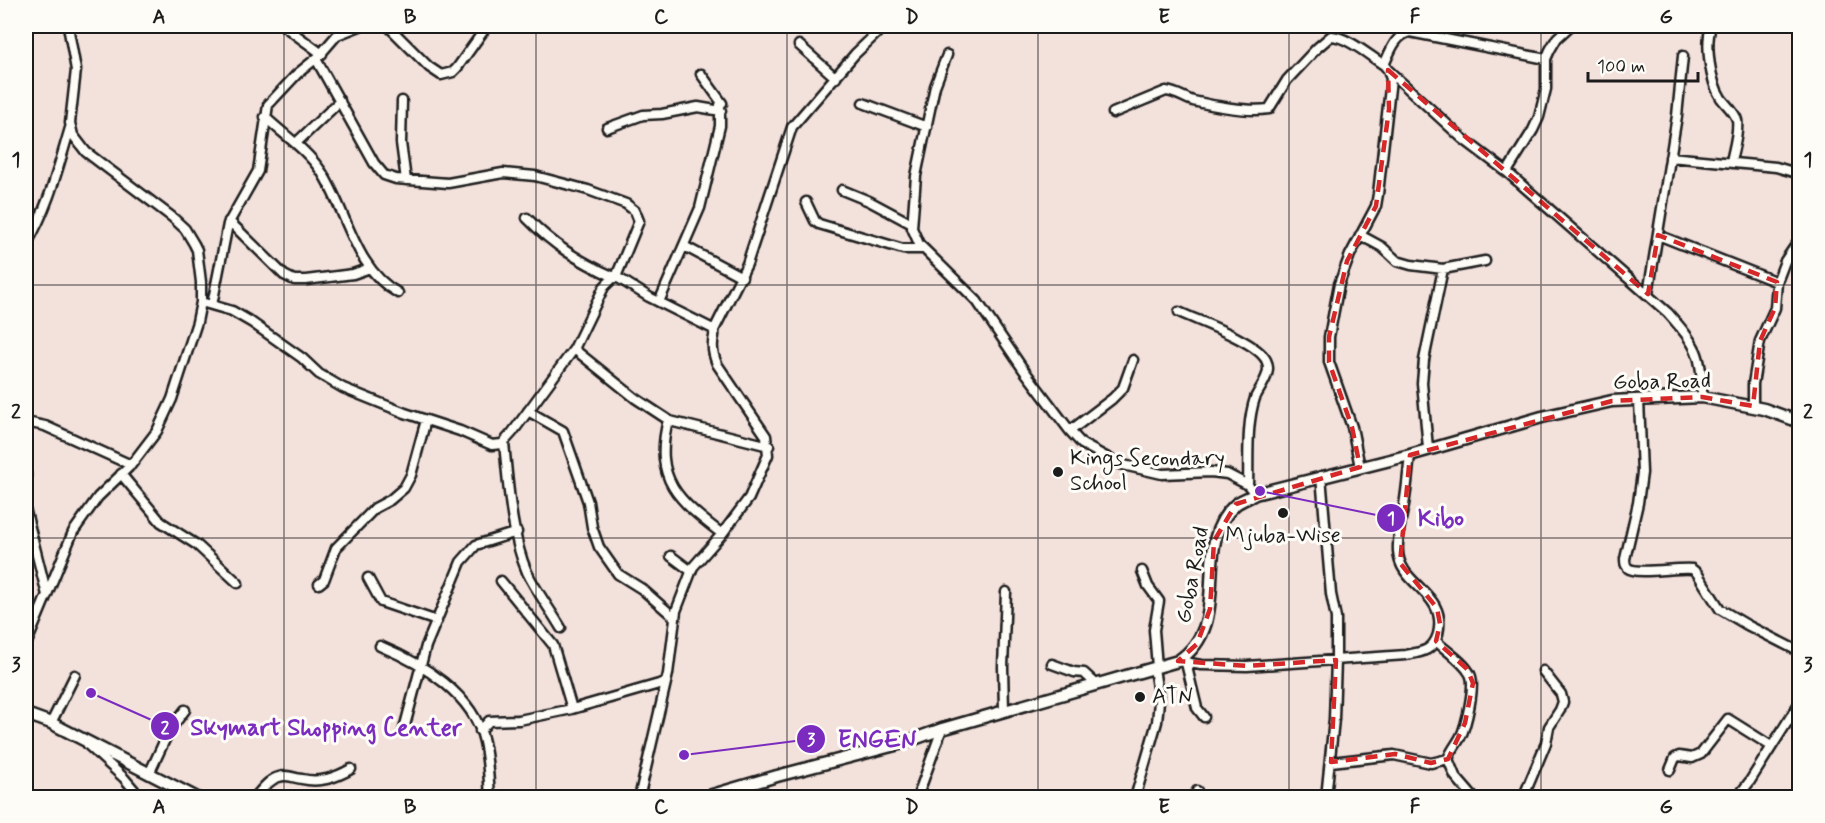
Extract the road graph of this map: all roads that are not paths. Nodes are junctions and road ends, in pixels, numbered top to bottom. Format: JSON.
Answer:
{"nodes":[{"id":1,"x":68,"y":26,"type":"edge"},
{"id":2,"x":286,"y":26,"type":"edge"},
{"id":3,"x":360,"y":26,"type":"edge"},
{"id":4,"x":388,"y":26,"type":"edge"},
{"id":5,"x":487,"y":26,"type":"edge"},
{"id":6,"x":1570,"y":26,"type":"edge"},
{"id":7,"x":1711,"y":26,"type":"edge"},
{"id":8,"x":1402,"y":30,"type":"edge"},
{"id":9,"x":877,"y":33,"type":"dead end"},
{"id":10,"x":799,"y":45,"type":"dead end"},
{"id":11,"x":947,"y":55,"type":"dead end"},
{"id":12,"x":319,"y":56,"type":"junction"},
{"id":13,"x":1683,"y":56,"type":"dead end"},
{"id":14,"x":1546,"y":59,"type":"junction"},
{"id":15,"x":1386,"y":68,"type":"junction"},
{"id":16,"x":701,"y":74,"type":"dead end"},
{"id":17,"x":836,"y":78,"type":"junction"},
{"id":18,"x":340,"y":101,"type":"junction"},
{"id":19,"x":402,"y":101,"type":"dead end"},
{"id":20,"x":863,"y":103,"type":"dead end"},
{"id":21,"x":721,"y":111,"type":"junction"},
{"id":22,"x":1113,"y":113,"type":"dead end"},
{"id":23,"x":265,"y":117,"type":"junction"},
{"id":24,"x":70,"y":127,"type":"junction"},
{"id":25,"x":607,"y":128,"type":"dead end"},
{"id":26,"x":927,"y":128,"type":"junction"},
{"id":27,"x":296,"y":143,"type":"junction"},
{"id":28,"x":1670,"y":157,"type":"junction"},
{"id":29,"x":1731,"y":162,"type":"junction"},
{"id":30,"x":1507,"y":172,"type":"junction"},
{"id":31,"x":1800,"y":174,"type":"edge"},
{"id":32,"x":406,"y":180,"type":"junction"},
{"id":33,"x":842,"y":190,"type":"dead end"},
{"id":34,"x":806,"y":202,"type":"dead end"},
{"id":35,"x":527,"y":218,"type":"dead end"},
{"id":36,"x":229,"y":221,"type":"junction"},
{"id":37,"x":912,"y":224,"type":"junction"},
{"id":38,"x":1360,"y":235,"type":"junction"},
{"id":39,"x":1658,"y":235,"type":"junction"},
{"id":40,"x":1800,"y":238,"type":"edge"},
{"id":41,"x":26,"y":245,"type":"edge"},
{"id":42,"x":684,"y":246,"type":"junction"},
{"id":43,"x":923,"y":249,"type":"junction"},
{"id":44,"x":1485,"y":261,"type":"dead end"},
{"id":45,"x":370,"y":268,"type":"junction"},
{"id":46,"x":1443,"y":269,"type":"junction"},
{"id":47,"x":615,"y":277,"type":"junction"},
{"id":48,"x":742,"y":277,"type":"junction"},
{"id":49,"x":1777,"y":282,"type":"junction"},
{"id":50,"x":398,"y":293,"type":"dead end"},
{"id":51,"x":1648,"y":294,"type":"junction"},
{"id":52,"x":201,"y":302,"type":"junction"},
{"id":53,"x":659,"y":302,"type":"junction"},
{"id":54,"x":212,"y":305,"type":"junction"},
{"id":55,"x":1179,"y":312,"type":"dead end"},
{"id":56,"x":714,"y":330,"type":"junction"},
{"id":57,"x":574,"y":349,"type":"junction"},
{"id":58,"x":1133,"y":360,"type":"dead end"},
{"id":59,"x":1702,"y":397,"type":"junction"},
{"id":60,"x":1639,"y":400,"type":"junction"},
{"id":61,"x":1753,"y":406,"type":"junction"},
{"id":62,"x":528,"y":411,"type":"junction"},
{"id":63,"x":426,"y":420,"type":"junction"},
{"id":64,"x":668,"y":420,"type":"junction"},
{"id":65,"x":26,"y":422,"type":"edge"},
{"id":66,"x":1800,"y":422,"type":"edge"},
{"id":67,"x":1070,"y":432,"type":"junction"},
{"id":68,"x":504,"y":442,"type":"junction"},
{"id":69,"x":769,"y":446,"type":"junction"},
{"id":70,"x":1428,"y":448,"type":"junction"},
{"id":71,"x":1410,"y":455,"type":"junction"},
{"id":72,"x":131,"y":465,"type":"junction"},
{"id":73,"x":1360,"y":467,"type":"junction"},
{"id":74,"x":121,"y":474,"type":"junction"},
{"id":75,"x":1321,"y":476,"type":"junction"},
{"id":76,"x":1251,"y":490,"type":"junction"},
{"id":77,"x":26,"y":512,"type":"edge"},
{"id":78,"x":516,"y":532,"type":"junction"},
{"id":79,"x":722,"y":534,"type":"junction"},
{"id":80,"x":670,"y":556,"type":"dead end"},
{"id":81,"x":691,"y":571,"type":"junction"},
{"id":82,"x":1142,"y":571,"type":"dead end"},
{"id":83,"x":368,"y":578,"type":"dead end"},
{"id":84,"x":501,"y":581,"type":"dead end"},
{"id":85,"x":238,"y":583,"type":"dead end"},
{"id":86,"x":319,"y":584,"type":"dead end"},
{"id":87,"x":1006,"y":592,"type":"dead end"},
{"id":88,"x":47,"y":595,"type":"junction"},
{"id":89,"x":674,"y":617,"type":"junction"},
{"id":90,"x":437,"y":621,"type":"junction"},
{"id":91,"x":561,"y":628,"type":"dead end"},
{"id":92,"x":1436,"y":641,"type":"junction"},
{"id":93,"x":26,"y":645,"type":"edge"},
{"id":94,"x":380,"y":646,"type":"dead end"},
{"id":95,"x":1800,"y":652,"type":"edge"},
{"id":96,"x":1336,"y":660,"type":"junction"},
{"id":97,"x":1182,"y":662,"type":"junction"},
{"id":98,"x":1052,"y":664,"type":"dead end"},
{"id":99,"x":421,"y":665,"type":"junction"},
{"id":100,"x":1156,"y":667,"type":"junction"},
{"id":101,"x":1543,"y":670,"type":"dead end"},
{"id":102,"x":75,"y":675,"type":"dead end"},
{"id":103,"x":666,"y":682,"type":"junction"},
{"id":104,"x":1096,"y":684,"type":"junction"},
{"id":105,"x":1800,"y":702,"type":"edge"},
{"id":106,"x":572,"y":709,"type":"junction"},
{"id":107,"x":185,"y":710,"type":"dead end"},
{"id":108,"x":1004,"y":710,"type":"junction"},
{"id":109,"x":26,"y":714,"type":"edge"},
{"id":110,"x":1204,"y":717,"type":"dead end"},
{"id":111,"x":51,"y":723,"type":"junction"},
{"id":112,"x":942,"y":729,"type":"junction"},
{"id":113,"x":480,"y":731,"type":"junction"},
{"id":114,"x":403,"y":733,"type":"dead end"},
{"id":115,"x":85,"y":742,"type":"junction"},
{"id":116,"x":1771,"y":746,"type":"junction"},
{"id":117,"x":1448,"y":759,"type":"junction"},
{"id":118,"x":1330,"y":762,"type":"junction"},
{"id":119,"x":351,"y":769,"type":"dead end"},
{"id":120,"x":1670,"y":770,"type":"dead end"},
{"id":121,"x":149,"y":774,"type":"junction"},
{"id":122,"x":717,"y":795,"type":"edge"},
{"id":123,"x":141,"y":798,"type":"edge"},
{"id":124,"x":197,"y":798,"type":"edge"},
{"id":125,"x":254,"y":798,"type":"edge"},
{"id":126,"x":490,"y":798,"type":"edge"},
{"id":127,"x":639,"y":798,"type":"edge"},
{"id":128,"x":702,"y":798,"type":"edge"},
{"id":129,"x":917,"y":798,"type":"edge"},
{"id":130,"x":1135,"y":798,"type":"edge"},
{"id":131,"x":1326,"y":798,"type":"edge"},
{"id":132,"x":1474,"y":798,"type":"edge"},
{"id":133,"x":1523,"y":798,"type":"edge"},
{"id":134,"x":1737,"y":798,"type":"edge"}],
"edges":[{"from":1,"to":24,"type":"street"},
{"from":2,"to":12,"type":"street"},
{"from":3,"to":12,"type":"street"},
{"from":4,"to":5,"type":"street"},
{"from":6,"to":14,"type":"street"},
{"from":7,"to":29,"type":"street"},
{"from":8,"to":14,"type":"street"},
{"from":8,"to":15,"type":"street"},
{"from":9,"to":17,"type":"street"},
{"from":10,"to":17,"type":"street"},
{"from":11,"to":26,"type":"street"},
{"from":12,"to":18,"type":"street"},
{"from":12,"to":23,"type":"street"},
{"from":13,"to":28,"type":"street"},
{"from":14,"to":30,"type":"street"},
{"from":15,"to":22,"type":"street"},
{"from":15,"to":30,"type":"street"},
{"from":15,"to":38,"type":"street"},
{"from":16,"to":21,"type":"street"},
{"from":17,"to":48,"type":"street"},
{"from":18,"to":27,"type":"street"},
{"from":18,"to":32,"type":"street"},
{"from":19,"to":32,"type":"street"},
{"from":20,"to":26,"type":"street"},
{"from":21,"to":25,"type":"street"},
{"from":21,"to":42,"type":"street"},
{"from":23,"to":27,"type":"street"},
{"from":23,"to":36,"type":"street"},
{"from":24,"to":41,"type":"street"},
{"from":24,"to":52,"type":"street"},
{"from":26,"to":37,"type":"street"},
{"from":27,"to":45,"type":"street"},
{"from":28,"to":29,"type":"street"},
{"from":28,"to":39,"type":"street"},
{"from":29,"to":31,"type":"street"},
{"from":30,"to":51,"type":"street"},
{"from":32,"to":47,"type":"street"},
{"from":33,"to":37,"type":"street"},
{"from":34,"to":43,"type":"street"},
{"from":35,"to":47,"type":"street"},
{"from":36,"to":45,"type":"street"},
{"from":36,"to":54,"type":"street"},
{"from":37,"to":43,"type":"street"},
{"from":38,"to":46,"type":"street"},
{"from":38,"to":73,"type":"street"},
{"from":39,"to":49,"type":"street"},
{"from":39,"to":51,"type":"street"},
{"from":40,"to":49,"type":"street"},
{"from":42,"to":48,"type":"street"},
{"from":42,"to":53,"type":"street"},
{"from":43,"to":67,"type":"street"},
{"from":44,"to":46,"type":"street"},
{"from":45,"to":50,"type":"street"},
{"from":46,"to":70,"type":"street"},
{"from":47,"to":53,"type":"street"},
{"from":47,"to":57,"type":"street"},
{"from":48,"to":56,"type":"street"},
{"from":49,"to":61,"type":"street"},
{"from":51,"to":59,"type":"street"},
{"from":52,"to":54,"type":"street"},
{"from":52,"to":72,"type":"street"},
{"from":53,"to":56,"type":"street"},
{"from":54,"to":63,"type":"street"},
{"from":55,"to":76,"type":"street"},
{"from":56,"to":69,"type":"street"},
{"from":57,"to":62,"type":"street"},
{"from":57,"to":64,"type":"street"},
{"from":58,"to":67,"type":"street"},
{"from":59,"to":60,"type":"main road","name":"Goba Road"},
{"from":59,"to":61,"type":"main road","name":"Goba Road"},
{"from":60,"to":70,"type":"main road","name":"Goba Road"},
{"from":60,"to":95,"type":"street"},
{"from":61,"to":66,"type":"main road","name":"Goba Road"},
{"from":62,"to":68,"type":"street"},
{"from":62,"to":89,"type":"street"},
{"from":63,"to":68,"type":"street"},
{"from":63,"to":86,"type":"street"},
{"from":64,"to":69,"type":"street"},
{"from":64,"to":79,"type":"street"},
{"from":65,"to":72,"type":"street"},
{"from":67,"to":76,"type":"street"},
{"from":68,"to":78,"type":"street"},
{"from":69,"to":79,"type":"street"},
{"from":70,"to":71,"type":"main road","name":"Goba Road"},
{"from":71,"to":73,"type":"main road","name":"Goba Road"},
{"from":71,"to":92,"type":"street"},
{"from":72,"to":74,"type":"street"},
{"from":73,"to":75,"type":"main road","name":"Goba Road"},
{"from":74,"to":85,"type":"street"},
{"from":74,"to":88,"type":"street"},
{"from":75,"to":76,"type":"main road","name":"Goba Road"},
{"from":75,"to":96,"type":"street"},
{"from":76,"to":97,"type":"main road","name":"Goba Road"},
{"from":77,"to":88,"type":"street"},
{"from":78,"to":90,"type":"street"},
{"from":78,"to":91,"type":"street"},
{"from":79,"to":81,"type":"street"},
{"from":80,"to":81,"type":"street"},
{"from":81,"to":89,"type":"street"},
{"from":82,"to":100,"type":"street"},
{"from":83,"to":90,"type":"street"},
{"from":84,"to":106,"type":"street"},
{"from":87,"to":108,"type":"street"},
{"from":88,"to":93,"type":"street"},
{"from":89,"to":103,"type":"street"},
{"from":90,"to":99,"type":"street"},
{"from":92,"to":96,"type":"street"},
{"from":92,"to":117,"type":"street"},
{"from":94,"to":99,"type":"street"},
{"from":96,"to":97,"type":"street"},
{"from":96,"to":118,"type":"street"},
{"from":97,"to":100,"type":"main road","name":"Goba Road"},
{"from":97,"to":110,"type":"street"},
{"from":98,"to":104,"type":"street"},
{"from":99,"to":113,"type":"street"},
{"from":99,"to":114,"type":"street"},
{"from":100,"to":104,"type":"main road","name":"Goba Road"},
{"from":100,"to":130,"type":"street"},
{"from":101,"to":133,"type":"street"},
{"from":102,"to":111,"type":"street"},
{"from":103,"to":106,"type":"street"},
{"from":103,"to":127,"type":"street"},
{"from":104,"to":108,"type":"main road","name":"Goba Road"},
{"from":105,"to":116,"type":"street"},
{"from":106,"to":113,"type":"street"},
{"from":107,"to":121,"type":"street"},
{"from":108,"to":112,"type":"main road","name":"Goba Road"},
{"from":109,"to":111,"type":"main road"},
{"from":111,"to":115,"type":"main road"},
{"from":112,"to":122,"type":"main road","name":"Goba Road"},
{"from":112,"to":129,"type":"street"},
{"from":113,"to":126,"type":"street"},
{"from":115,"to":121,"type":"main road"},
{"from":115,"to":123,"type":"street"},
{"from":116,"to":120,"type":"street"},
{"from":116,"to":134,"type":"street"},
{"from":117,"to":118,"type":"street"},
{"from":117,"to":132,"type":"street"},
{"from":118,"to":131,"type":"street"},
{"from":119,"to":125,"type":"street"},
{"from":121,"to":124,"type":"main road"},
{"from":122,"to":128,"type":"main road","name":"Goba Road"}]}
